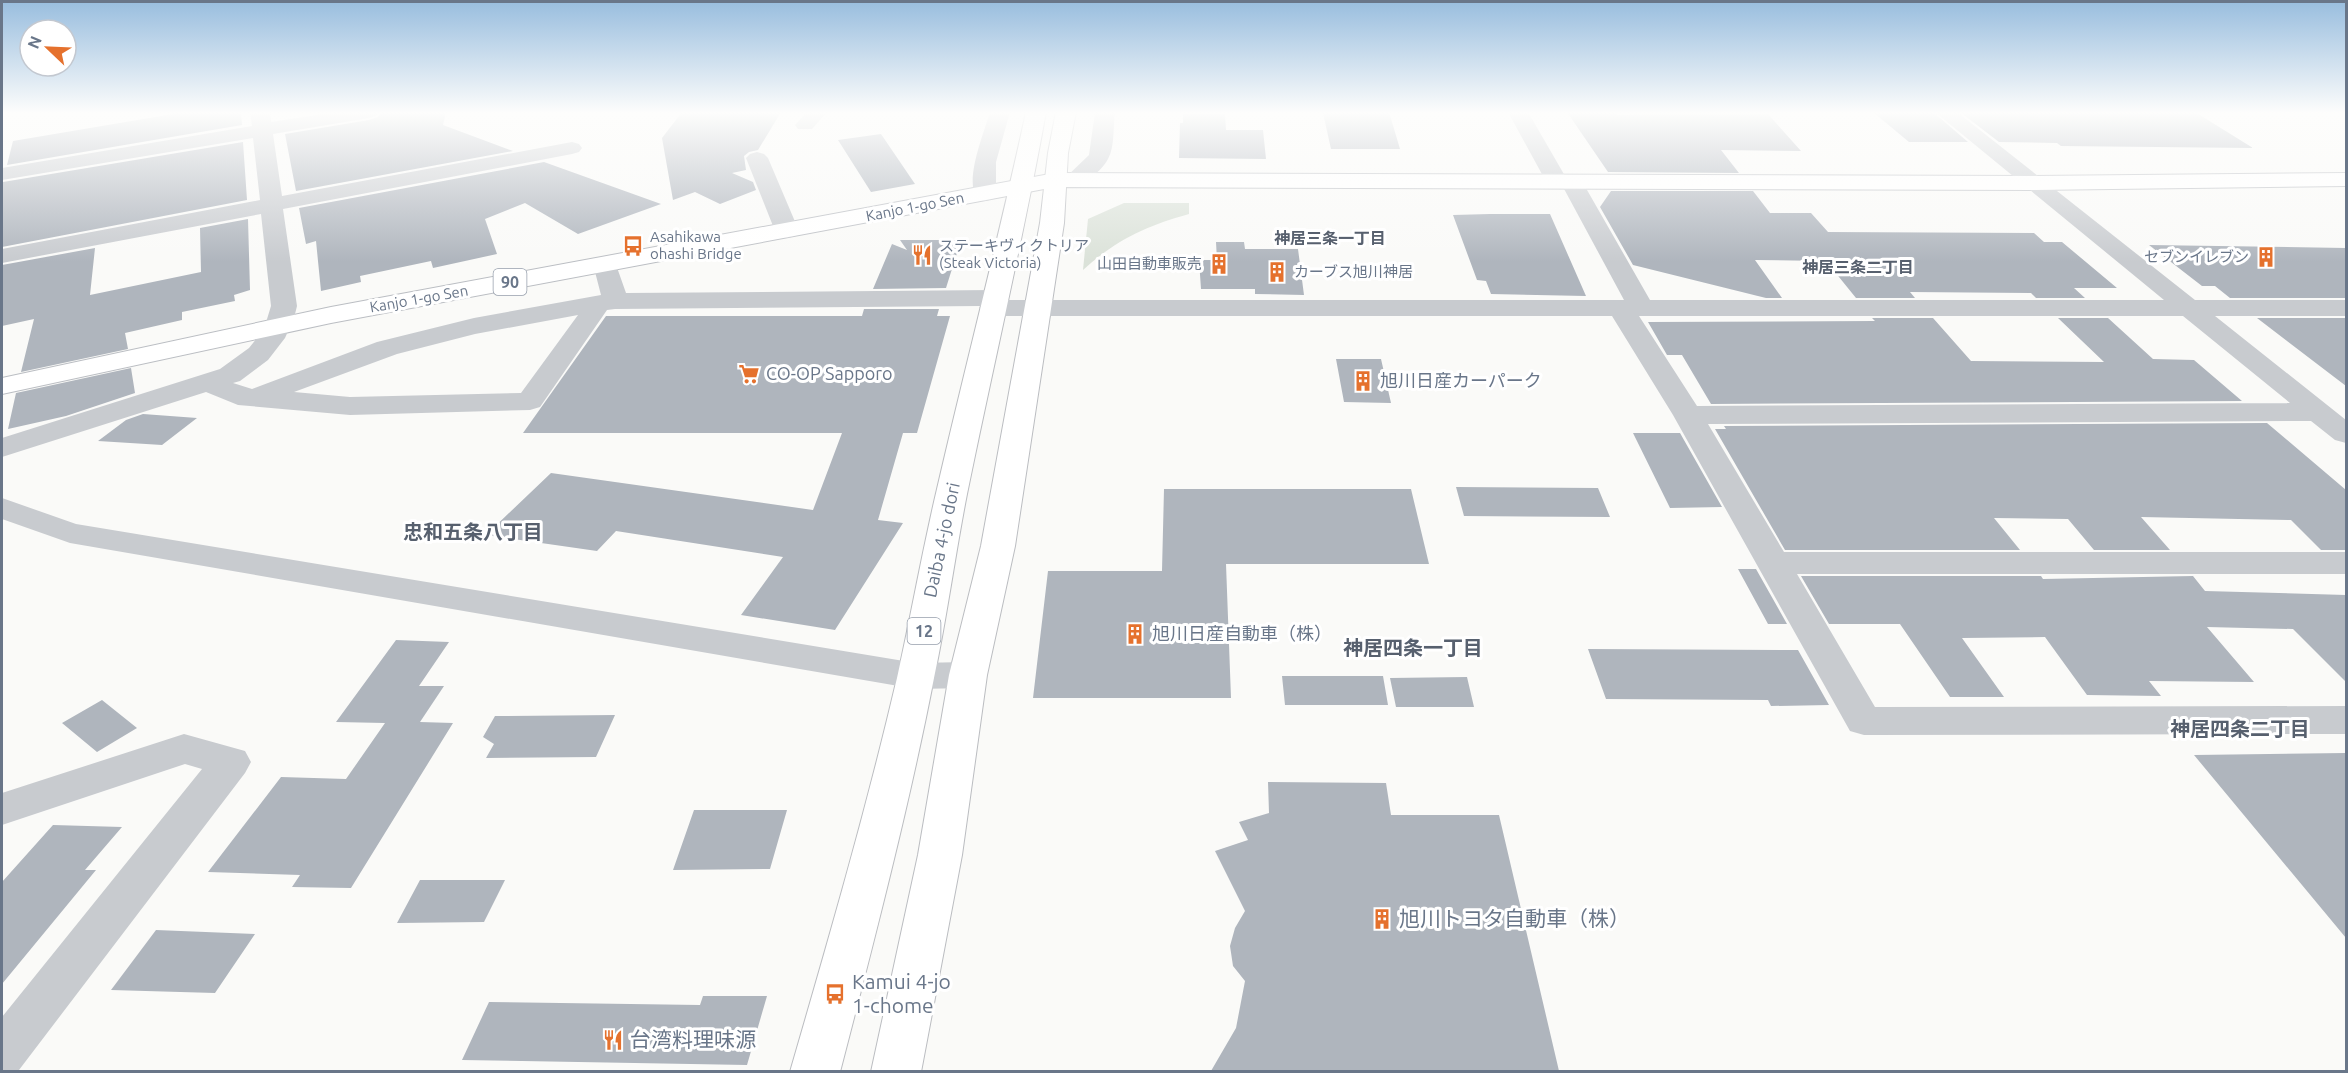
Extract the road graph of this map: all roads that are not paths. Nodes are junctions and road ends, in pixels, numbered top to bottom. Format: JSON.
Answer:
{"nodes":[{"id":1,"x":60,"y":162,"type":"edge"},
{"id":2,"x":266,"y":162,"type":"edge"},
{"id":3,"x":497,"y":162,"type":"edge"},
{"id":4,"x":759,"y":162,"type":"edge"},
{"id":5,"x":985,"y":162,"type":"edge"},
{"id":6,"x":1025,"y":162,"type":"edge"},
{"id":7,"x":1065,"y":162,"type":"edge"},
{"id":8,"x":1091,"y":162,"type":"edge"},
{"id":9,"x":1551,"y":162,"type":"edge"},
{"id":10,"x":2008,"y":162,"type":"edge"},
{"id":11,"x":2,"y":174,"type":"edge"},
{"id":12,"x":1065,"y":179,"type":"junction"},
{"id":13,"x":2346,"y":180,"type":"edge"},
{"id":14,"x":1564,"y":182,"type":"junction"},
{"id":15,"x":2034,"y":183,"type":"junction"},
{"id":16,"x":1020,"y":187,"type":"junction"},
{"id":17,"x":985,"y":194,"type":"junction"},
{"id":18,"x":272,"y":204,"type":"junction"},
{"id":19,"x":788,"y":231,"type":"junction"},
{"id":20,"x":2,"y":256,"type":"edge"},
{"id":21,"x":605,"y":264,"type":"junction"},
{"id":22,"x":607,"y":302,"type":"junction"},
{"id":23,"x":993,"y":303,"type":"junction"},
{"id":24,"x":1631,"y":307,"type":"junction"},
{"id":25,"x":1037,"y":308,"type":"junction"},
{"id":26,"x":2190,"y":308,"type":"junction"},
{"id":27,"x":2346,"y":308,"type":"edge"},
{"id":28,"x":280,"y":326,"type":"junction"},
{"id":29,"x":207,"y":382,"type":"junction"},
{"id":30,"x":2,"y":386,"type":"edge"},
{"id":31,"x":254,"y":398,"type":"junction"},
{"id":32,"x":2319,"y":412,"type":"junction"},
{"id":33,"x":1688,"y":415,"type":"junction"},
{"id":34,"x":2346,"y":434,"type":"edge"},
{"id":35,"x":2,"y":448,"type":"edge"},
{"id":36,"x":2,"y":508,"type":"edge"},
{"id":37,"x":2346,"y":562,"type":"edge"},
{"id":38,"x":1774,"y":563,"type":"junction"},
{"id":39,"x":916,"y":675,"type":"junction"},
{"id":40,"x":968,"y":675,"type":"junction"},
{"id":41,"x":2346,"y":720,"type":"edge"},
{"id":42,"x":2,"y":809,"type":"edge"},
{"id":43,"x":2,"y":1054,"type":"edge"},
{"id":44,"x":815,"y":1071,"type":"edge"},
{"id":45,"x":896,"y":1071,"type":"edge"}],
"edges":[{"from":1,"to":11,"type":"street"},
{"from":2,"to":18,"type":"street"},
{"from":3,"to":18,"type":"street"},
{"from":4,"to":19,"type":"street"},
{"from":5,"to":17,"type":"street"},
{"from":6,"to":16,"type":"main road","name":"Daiba 4-jo dori","number":"12"},
{"from":7,"to":12,"type":"main road"},
{"from":8,"to":12,"type":"street"},
{"from":9,"to":14,"type":"street"},
{"from":10,"to":15,"type":"street"},
{"from":12,"to":14,"type":"main road","name":"Kanjo 1-go Sen","number":"90"},
{"from":12,"to":16,"type":"main road","name":"Kanjo 1-go Sen","number":"90"},
{"from":12,"to":25,"type":"main road"},
{"from":13,"to":15,"type":"main road","name":"Kanjo 1-go Sen","number":"90"},
{"from":14,"to":15,"type":"main road","name":"Kanjo 1-go Sen","number":"90"},
{"from":14,"to":24,"type":"street"},
{"from":15,"to":26,"type":"street"},
{"from":16,"to":17,"type":"main road","name":"Kanjo 1-go Sen","number":"90"},
{"from":16,"to":23,"type":"main road","name":"Daiba 4-jo dori","number":"12"},
{"from":17,"to":19,"type":"main road","name":"Kanjo 1-go Sen","number":"90"},
{"from":18,"to":20,"type":"street"},
{"from":18,"to":28,"type":"street"},
{"from":19,"to":21,"type":"main road","name":"Kanjo 1-go Sen","number":"90"},
{"from":21,"to":22,"type":"street"},
{"from":21,"to":28,"type":"main road","name":"Kanjo 1-go Sen","number":"90"},
{"from":22,"to":23,"type":"street"},
{"from":22,"to":31,"type":"street"},
{"from":22,"to":31,"type":"street"},
{"from":23,"to":25,"type":"street"},
{"from":23,"to":39,"type":"main road","name":"Daiba 4-jo dori","number":"12"},
{"from":24,"to":25,"type":"street"},
{"from":24,"to":26,"type":"street"},
{"from":24,"to":33,"type":"street"},
{"from":25,"to":40,"type":"main road"},
{"from":26,"to":27,"type":"street"},
{"from":26,"to":32,"type":"street"},
{"from":28,"to":29,"type":"street"},
{"from":28,"to":30,"type":"main road","name":"Kanjo 1-go Sen","number":"90"},
{"from":29,"to":31,"type":"street"},
{"from":29,"to":35,"type":"street"},
{"from":32,"to":33,"type":"street"},
{"from":32,"to":34,"type":"street"},
{"from":33,"to":38,"type":"street"},
{"from":36,"to":39,"type":"street"},
{"from":37,"to":38,"type":"street"},
{"from":38,"to":41,"type":"street"},
{"from":39,"to":40,"type":"street"},
{"from":39,"to":44,"type":"main road","name":"Daiba 4-jo dori","number":"12"},
{"from":40,"to":45,"type":"main road"},
{"from":42,"to":43,"type":"street"}]}
